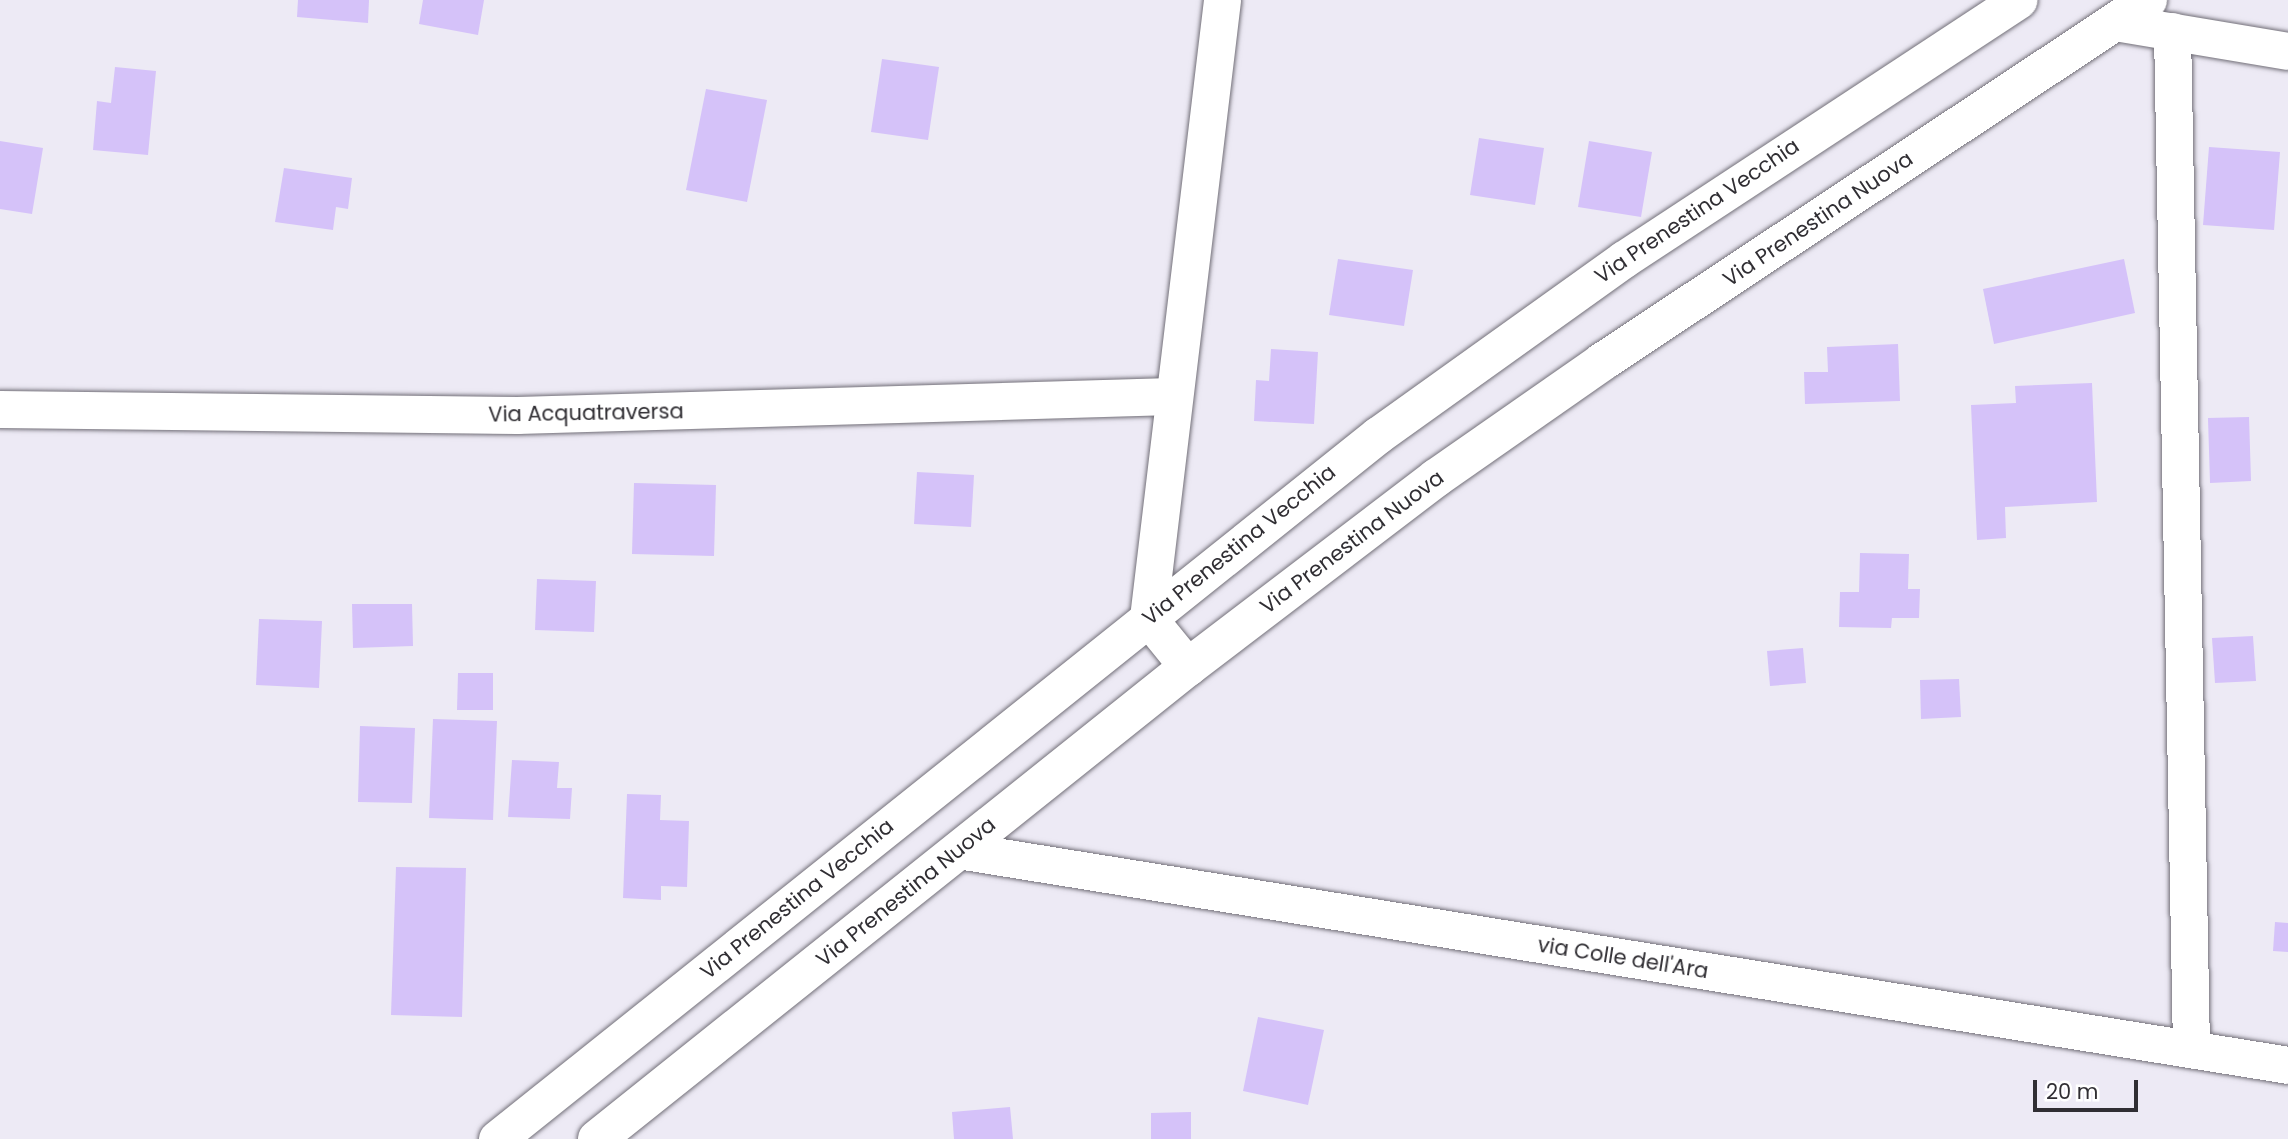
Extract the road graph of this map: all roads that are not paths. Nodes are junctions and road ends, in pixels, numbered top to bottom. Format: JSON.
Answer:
{"nodes":[{"id":1,"x":1222,"y":0,"type":"edge"},
{"id":2,"x":2018,"y":0,"type":"edge"},
{"id":3,"x":2148,"y":0,"type":"edge"},
{"id":4,"x":2116,"y":22,"type":"junction"},
{"id":5,"x":2172,"y":31,"type":"junction"},
{"id":6,"x":2288,"y":51,"type":"edge"},
{"id":7,"x":1172,"y":396,"type":"junction"},
{"id":8,"x":0,"y":410,"type":"edge"},
{"id":9,"x":1148,"y":618,"type":"junction"},
{"id":10,"x":1188,"y":667,"type":"junction"},
{"id":11,"x":958,"y":850,"type":"junction"},
{"id":12,"x":2191,"y":1049,"type":"junction"},
{"id":13,"x":2288,"y":1065,"type":"edge"},
{"id":14,"x":497,"y":1139,"type":"edge"},
{"id":15,"x":597,"y":1139,"type":"edge"}],
"edges":[{"from":1,"to":7,"type":"street"},
{"from":2,"to":9,"type":"street","name":"Via Prenestina Vecchia"},
{"from":3,"to":4,"type":"main road","name":"Via Prenestina Nuova"},
{"from":4,"to":5,"type":"street"},
{"from":4,"to":10,"type":"main road","name":"Via Prenestina Nuova"},
{"from":5,"to":6,"type":"street"},
{"from":5,"to":12,"type":"street"},
{"from":7,"to":8,"type":"street","name":"Via Acquatraversa"},
{"from":7,"to":9,"type":"street"},
{"from":9,"to":10,"type":"street"},
{"from":9,"to":14,"type":"street","name":"Via Prenestina Vecchia"},
{"from":10,"to":11,"type":"main road","name":"Via Prenestina Nuova"},
{"from":11,"to":12,"type":"street","name":"via Colle dell'Ara"},
{"from":11,"to":15,"type":"main road","name":"Via Prenestina Nuova"},
{"from":12,"to":13,"type":"street","name":"via Colle dell'Ara"}]}
